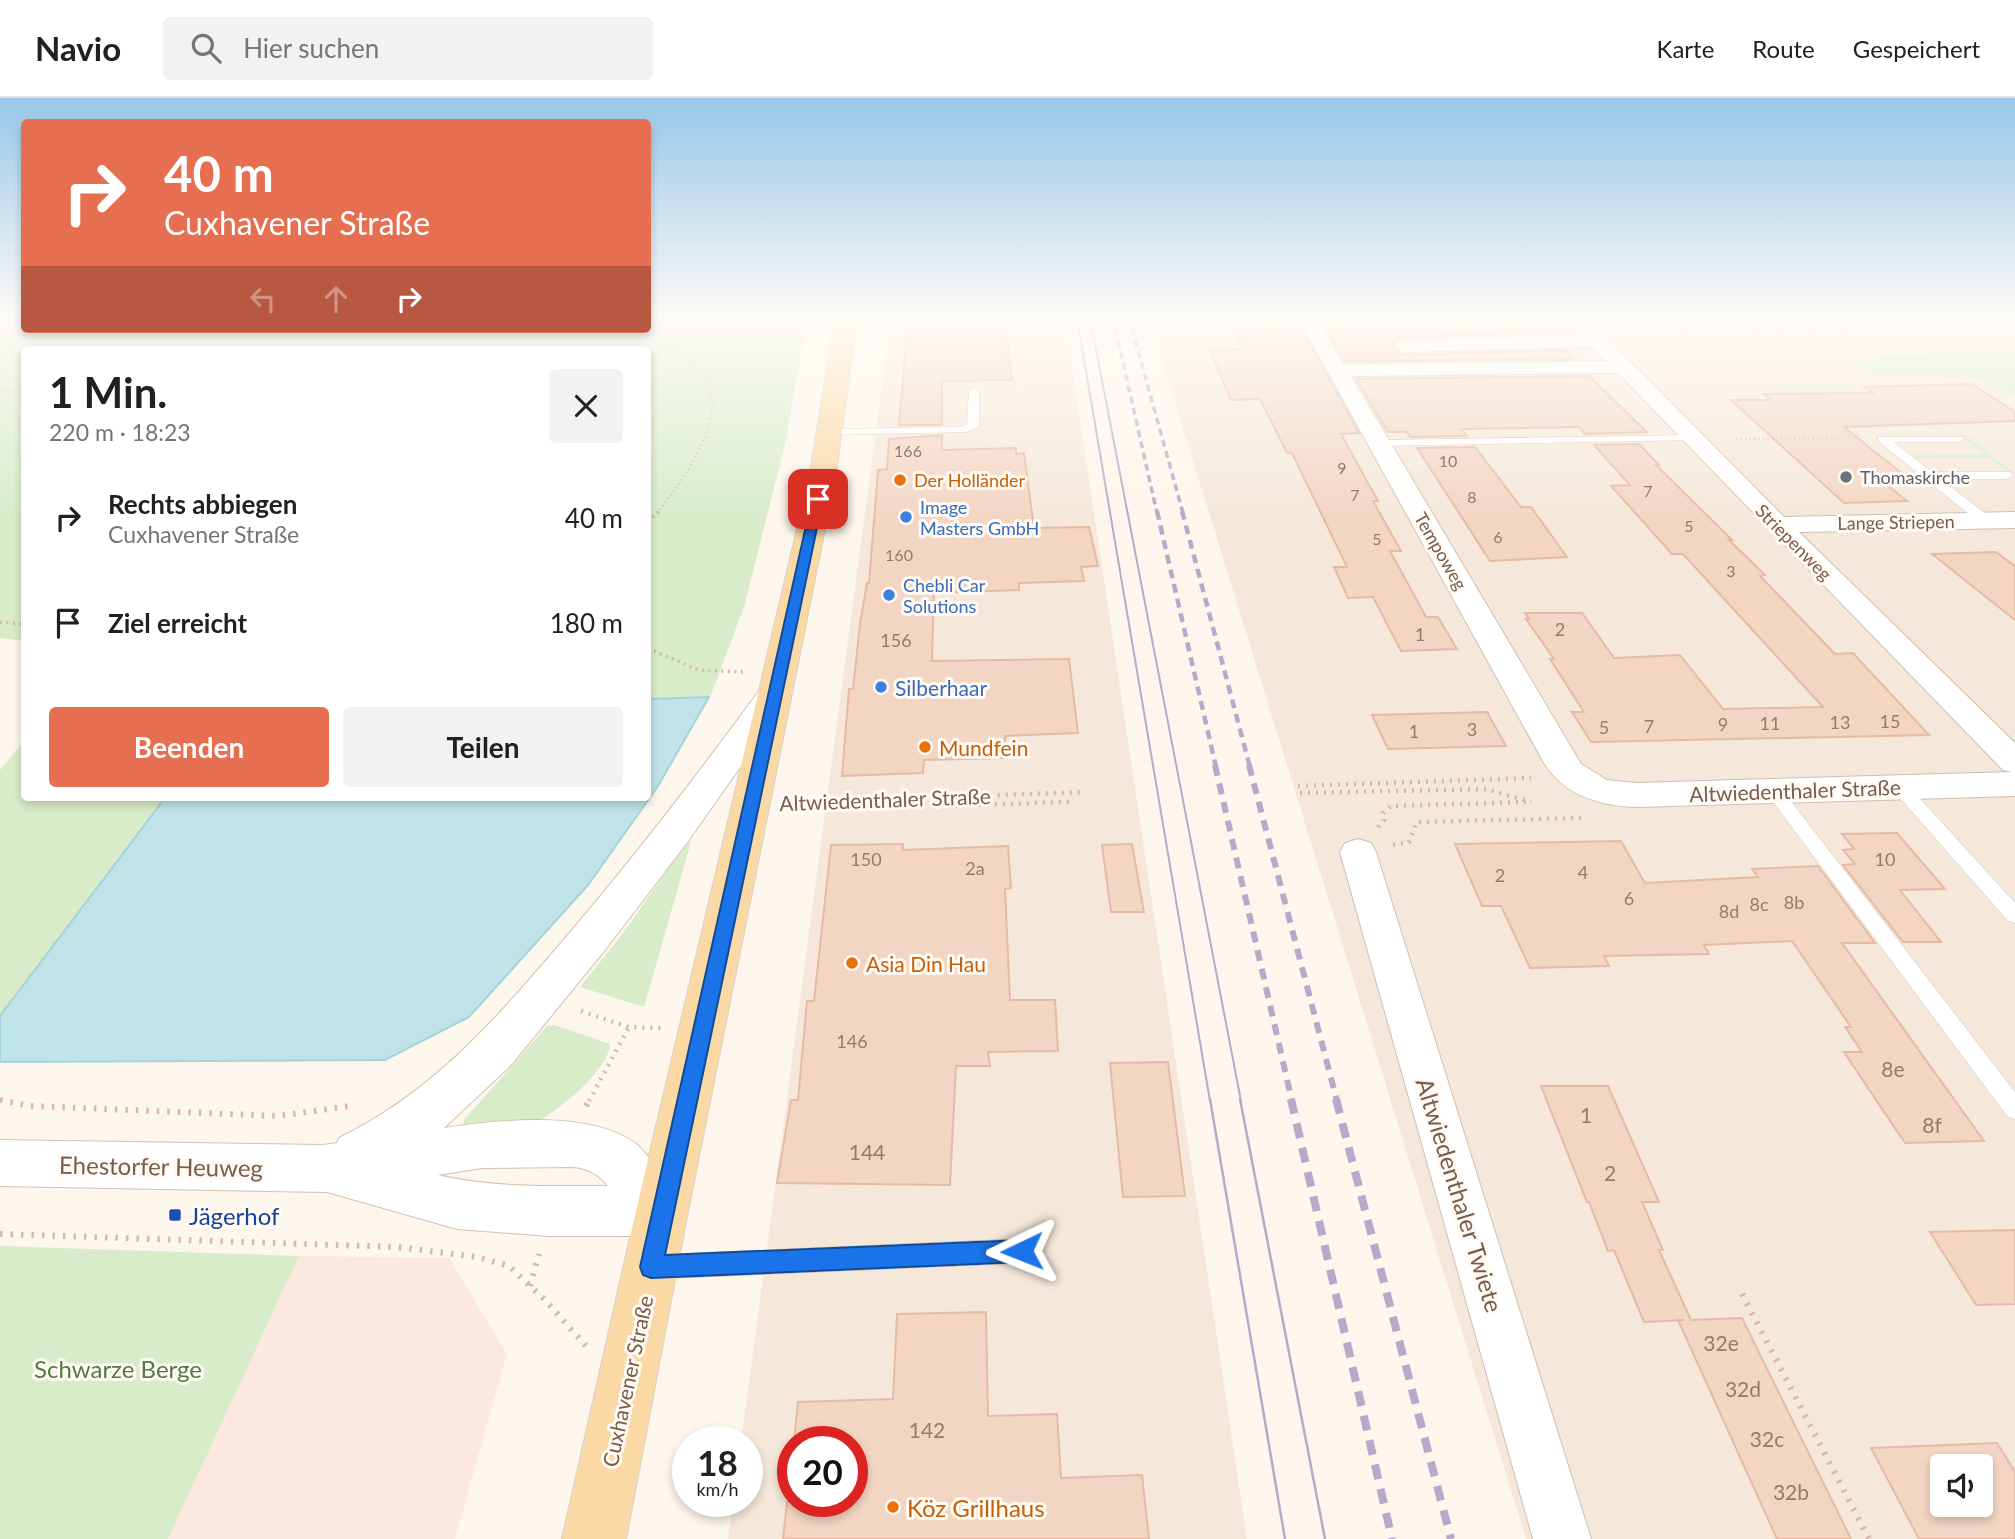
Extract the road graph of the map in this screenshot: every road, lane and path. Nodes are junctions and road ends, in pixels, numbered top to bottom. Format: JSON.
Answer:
{"nodes":[{"id":1,"x":707,"y":385,"type":"edge"},
{"id":2,"x":836,"y":385,"type":"edge"},
{"id":3,"x":1344,"y":385,"type":"edge"},
{"id":4,"x":1641,"y":385,"type":"edge"},
{"id":5,"x":21,"y":391,"type":"edge"},
{"id":6,"x":974,"y":391,"type":"dead end"},
{"id":7,"x":0,"y":392,"type":"edge"},
{"id":8,"x":829,"y":432,"type":"junction"},
{"id":9,"x":1693,"y":438,"type":"junction"},
{"id":10,"x":1882,"y":439,"type":"junction"},
{"id":11,"x":1959,"y":439,"type":"dead end"},
{"id":12,"x":1380,"y":443,"type":"junction"},
{"id":13,"x":2007,"y":475,"type":"dead end"},
{"id":14,"x":1928,"y":476,"type":"junction"},
{"id":15,"x":651,"y":519,"type":"edge"},
{"id":16,"x":1985,"y":520,"type":"junction"},
{"id":17,"x":2015,"y":520,"type":"edge"},
{"id":18,"x":1777,"y":525,"type":"junction"},
{"id":19,"x":0,"y":622,"type":"edge"},
{"id":20,"x":21,"y":624,"type":"edge"},
{"id":21,"x":651,"y":649,"type":"edge"},
{"id":22,"x":778,"y":682,"type":"junction"},
{"id":23,"x":2015,"y":762,"type":"edge"},
{"id":24,"x":1571,"y":775,"type":"junction"},
{"id":25,"x":1482,"y":781,"type":"junction"},
{"id":26,"x":2015,"y":784,"type":"edge"},
{"id":27,"x":1298,"y":786,"type":"dead end"},
{"id":28,"x":1899,"y":786,"type":"junction"},
{"id":29,"x":1486,"y":789,"type":"junction"},
{"id":30,"x":1774,"y":791,"type":"junction"},
{"id":31,"x":1083,"y":792,"type":"dead end"},
{"id":32,"x":1300,"y":793,"type":"dead end"},
{"id":33,"x":1069,"y":802,"type":"dead end"},
{"id":34,"x":752,"y":804,"type":"junction"},
{"id":35,"x":1358,"y":852,"type":"joint"},
{"id":36,"x":2015,"y":916,"type":"edge"},
{"id":37,"x":572,"y":1008,"type":"dead end"},
{"id":38,"x":629,"y":1027,"type":"junction"},
{"id":39,"x":703,"y":1029,"type":"junction"},
{"id":40,"x":0,"y":1100,"type":"edge"},
{"id":41,"x":356,"y":1104,"type":"dead end"},
{"id":42,"x":2015,"y":1109,"type":"edge"},
{"id":43,"x":580,"y":1117,"type":"dead end"},
{"id":44,"x":0,"y":1163,"type":"edge"},
{"id":45,"x":323,"y":1169,"type":"junction"},
{"id":46,"x":662,"y":1211,"type":"junction"},
{"id":47,"x":0,"y":1234,"type":"edge"},
{"id":48,"x":540,"y":1250,"type":"dead end"},
{"id":49,"x":1022,"y":1251,"type":"dead end"},
{"id":50,"x":651,"y":1267,"type":"junction"},
{"id":51,"x":530,"y":1287,"type":"junction"},
{"id":52,"x":1742,"y":1293,"type":"dead end"},
{"id":53,"x":625,"y":1391,"type":"junction"},
{"id":54,"x":594,"y":1539,"type":"edge"},
{"id":55,"x":1562,"y":1539,"type":"edge"},
{"id":56,"x":1869,"y":1539,"type":"edge"}],
"edges":[{"from":1,"to":15,"type":"path"},
{"from":2,"to":8,"type":"main road","name":"Cuxhavener Straße"},
{"from":3,"to":12,"type":"street","name":"Tempoweg"},
{"from":4,"to":9,"type":"street","name":"Striepenweg"},
{"from":5,"to":7,"type":"path"},
{"from":6,"to":8,"type":"lane"},
{"from":8,"to":22,"type":"main road","name":"Cuxhavener Straße"},
{"from":9,"to":10,"type":"path"},
{"from":9,"to":12,"type":"lane"},
{"from":9,"to":18,"type":"street","name":"Striepenweg"},
{"from":10,"to":11,"type":"lane"},
{"from":10,"to":14,"type":"lane"},
{"from":12,"to":24,"type":"street","name":"Tempoweg"},
{"from":13,"to":14,"type":"lane"},
{"from":14,"to":16,"type":"lane"},
{"from":16,"to":17,"type":"street","name":"Lange Striepen"},
{"from":16,"to":18,"type":"street","name":"Lange Striepen"},
{"from":18,"to":23,"type":"street","name":"Striepenweg"},
{"from":19,"to":20,"type":"path"},
{"from":21,"to":22,"type":"path"},
{"from":22,"to":34,"type":"main road","name":"Cuxhavener Straße"},
{"from":22,"to":45,"type":"main road"},
{"from":24,"to":25,"type":"path"},
{"from":24,"to":30,"type":"street","name":"Altwiedenthaler Straße"},
{"from":25,"to":27,"type":"path"},
{"from":25,"to":29,"type":"path"},
{"from":26,"to":28,"type":"street","name":"Altwiedenthaler Straße"},
{"from":28,"to":30,"type":"street","name":"Altwiedenthaler Straße"},
{"from":28,"to":36,"type":"lane"},
{"from":29,"to":32,"type":"path"},
{"from":29,"to":35,"type":"path"},
{"from":30,"to":42,"type":"lane"},
{"from":31,"to":34,"type":"path","name":"Altwiedenthaler Straße"},
{"from":33,"to":34,"type":"path","name":"Altwiedenthaler Straße"},
{"from":34,"to":39,"type":"main road","name":"Cuxhavener Straße"},
{"from":35,"to":55,"type":"street","name":"Altwiedenthaler Twiete"},
{"from":37,"to":38,"type":"path"},
{"from":38,"to":39,"type":"path"},
{"from":38,"to":43,"type":"path"},
{"from":39,"to":46,"type":"main road","name":"Cuxhavener Straße"},
{"from":40,"to":41,"type":"path"},
{"from":44,"to":45,"type":"main road","name":"Ehestorfer Heuweg"},
{"from":45,"to":46,"type":"main road","name":"Ehestorfer Heuweg"},
{"from":45,"to":46,"type":"main road","name":"Ehestorfer Heuweg"},
{"from":46,"to":50,"type":"main road","name":"Cuxhavener Straße"},
{"from":47,"to":51,"type":"path"},
{"from":48,"to":51,"type":"path"},
{"from":49,"to":50,"type":"lane"},
{"from":50,"to":53,"type":"main road","name":"Cuxhavener Straße"},
{"from":51,"to":53,"type":"path"},
{"from":52,"to":56,"type":"path"},
{"from":53,"to":54,"type":"main road","name":"Cuxhavener Straße"}]}
